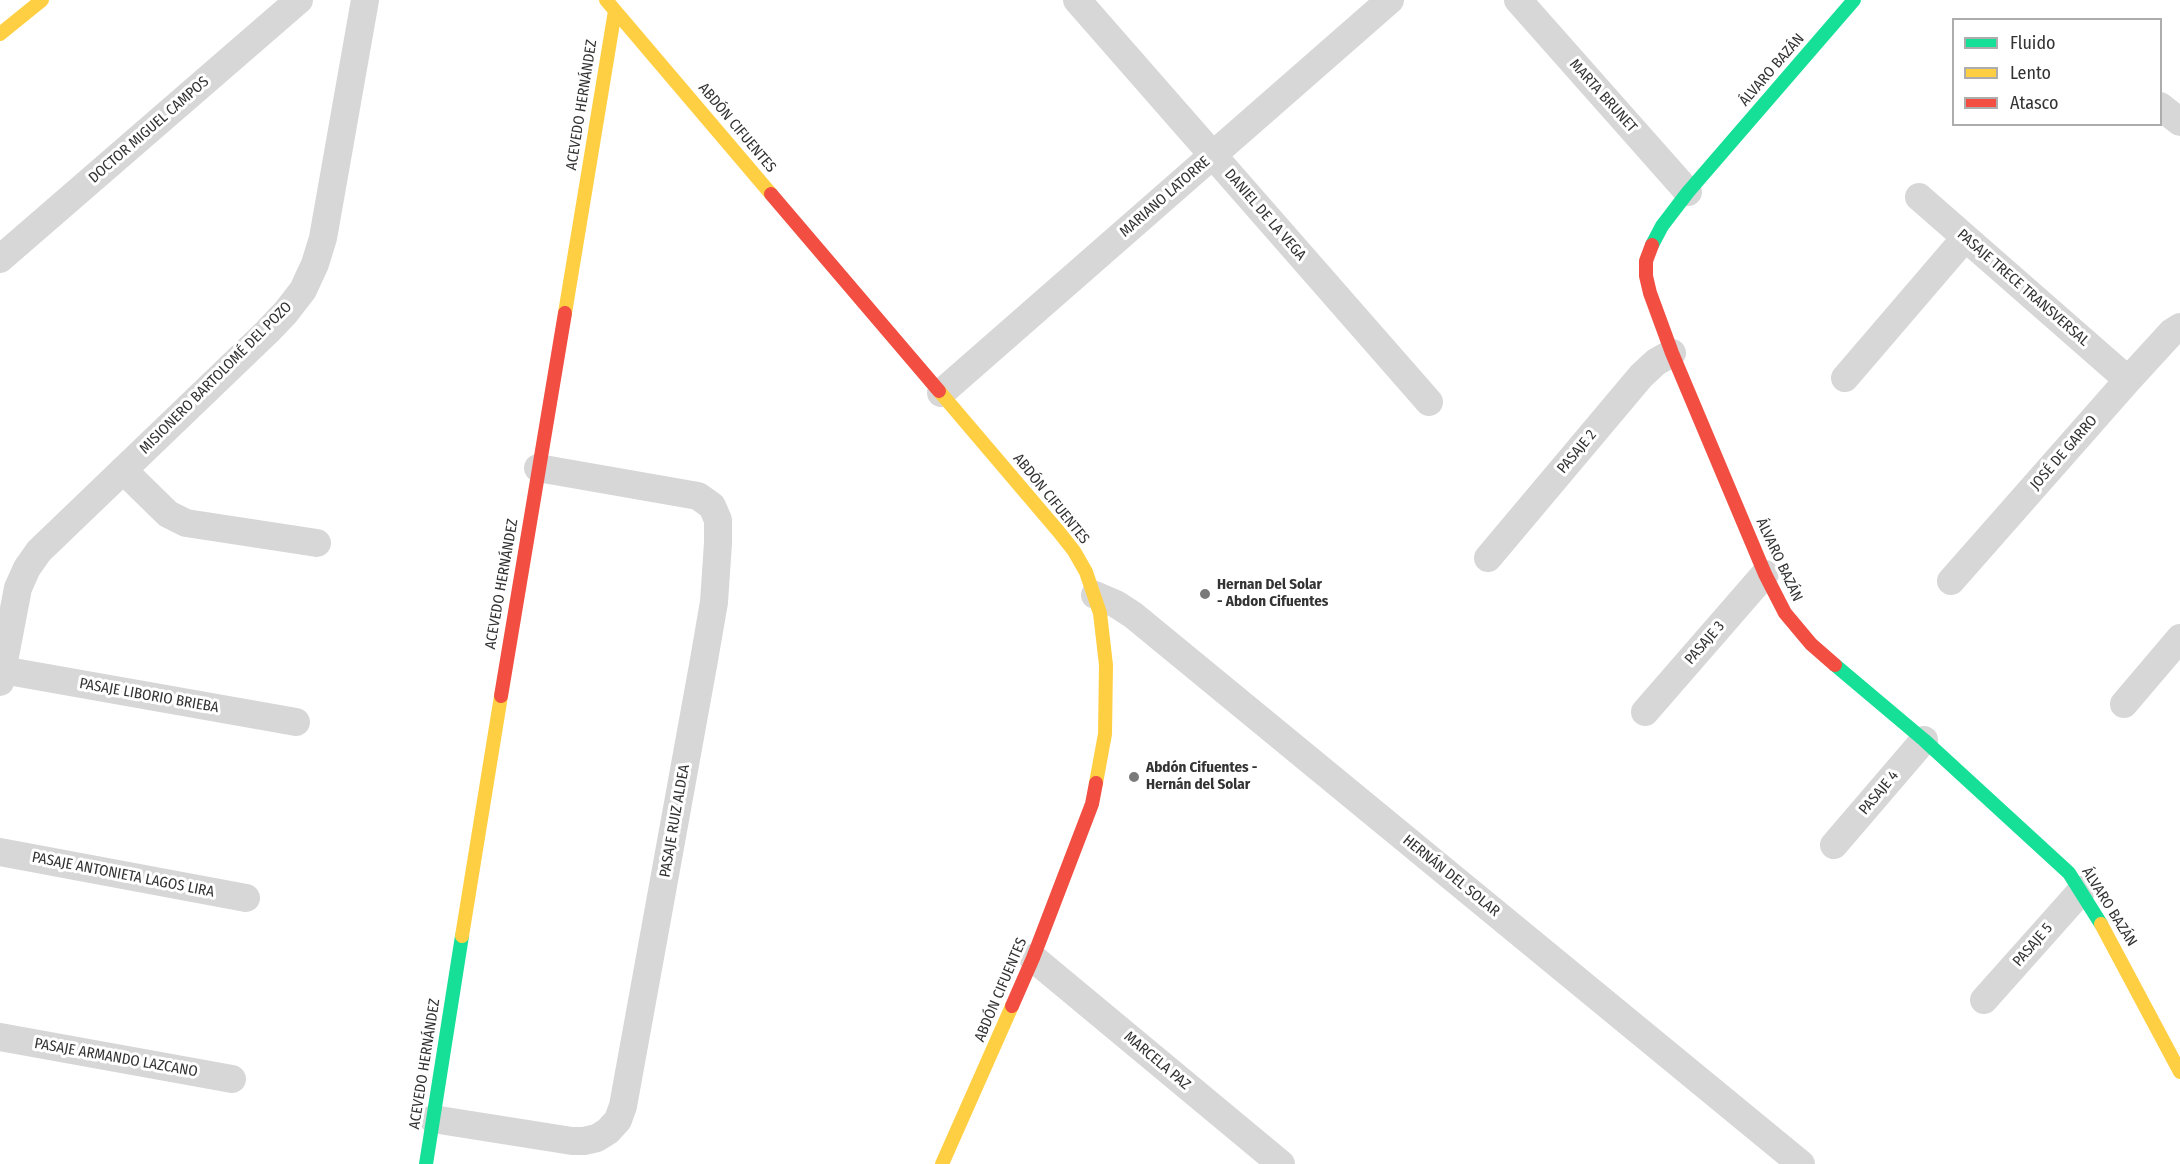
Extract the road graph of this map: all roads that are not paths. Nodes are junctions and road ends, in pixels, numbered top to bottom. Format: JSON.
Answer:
{"nodes":[{"id":1,"x":42,"y":0,"type":"edge"},
{"id":2,"x":298,"y":0,"type":"edge"},
{"id":3,"x":365,"y":0,"type":"edge"},
{"id":4,"x":1077,"y":0,"type":"edge"},
{"id":5,"x":1390,"y":0,"type":"edge"},
{"id":6,"x":1518,"y":0,"type":"edge"},
{"id":7,"x":1854,"y":0,"type":"edge"},
{"id":8,"x":610,"y":5,"type":"edge"},
{"id":9,"x":0,"y":34,"type":"edge"},
{"id":10,"x":2162,"y":108,"type":"edge"},
{"id":11,"x":2180,"y":122,"type":"edge"},
{"id":12,"x":1213,"y":155,"type":"junction"},
{"id":13,"x":1688,"y":192,"type":"junction"},
{"id":14,"x":1918,"y":196,"type":"dead end"},
{"id":15,"x":1965,"y":238,"type":"junction"},
{"id":16,"x":0,"y":260,"type":"edge"},
{"id":17,"x":2180,"y":327,"type":"edge"},
{"id":18,"x":1672,"y":353,"type":"junction"},
{"id":19,"x":1845,"y":378,"type":"dead end"},
{"id":20,"x":2128,"y":380,"type":"junction"},
{"id":21,"x":941,"y":393,"type":"junction"},
{"id":22,"x":1430,"y":402,"type":"dead end"},
{"id":23,"x":538,"y":468,"type":"junction"},
{"id":24,"x":123,"y":470,"type":"junction"},
{"id":25,"x":317,"y":543,"type":"dead end"},
{"id":26,"x":1488,"y":558,"type":"dead end"},
{"id":27,"x":1765,"y":574,"type":"junction"},
{"id":28,"x":1951,"y":581,"type":"dead end"},
{"id":29,"x":1095,"y":595,"type":"junction"},
{"id":30,"x":2180,"y":638,"type":"edge"},
{"id":31,"x":1,"y":676,"type":"edge"},
{"id":32,"x":2124,"y":704,"type":"dead end"},
{"id":33,"x":1645,"y":712,"type":"dead end"},
{"id":34,"x":296,"y":722,"type":"dead end"},
{"id":35,"x":1923,"y":740,"type":"junction"},
{"id":36,"x":1834,"y":845,"type":"dead end"},
{"id":37,"x":0,"y":852,"type":"edge"},
{"id":38,"x":2082,"y":890,"type":"junction"},
{"id":39,"x":246,"y":898,"type":"dead end"},
{"id":40,"x":1033,"y":958,"type":"junction"},
{"id":41,"x":1984,"y":1000,"type":"dead end"},
{"id":42,"x":0,"y":1037,"type":"edge"},
{"id":43,"x":2180,"y":1072,"type":"edge"},
{"id":44,"x":232,"y":1080,"type":"dead end"},
{"id":45,"x":433,"y":1119,"type":"junction"},
{"id":46,"x":426,"y":1164,"type":"edge"},
{"id":47,"x":942,"y":1164,"type":"edge"},
{"id":48,"x":1281,"y":1164,"type":"edge"},
{"id":49,"x":1801,"y":1164,"type":"edge"}],
"edges":[{"from":1,"to":9,"type":"main road"},
{"from":2,"to":16,"type":"street","name":"DOCTOR MIGUEL CAMPOS"},
{"from":3,"to":24,"type":"street","name":"MISIONERO BARTOLOMÉ DEL POZO"},
{"from":4,"to":12,"type":"street","name":"DANIEL DE LA VEGA"},
{"from":5,"to":12,"type":"street","name":"MARIANO LATORRE"},
{"from":6,"to":13,"type":"street","name":"MARTA BRUNET"},
{"from":7,"to":13,"type":"main road","name":"ÁLVARO BAZÁN"},
{"from":8,"to":21,"type":"main road","name":"ABDÓN CIFUENTES"},
{"from":8,"to":23,"type":"main road","name":"ACEVEDO HERNÁNDEZ"},
{"from":10,"to":11,"type":"street"},
{"from":12,"to":21,"type":"street","name":"MARIANO LATORRE"},
{"from":12,"to":22,"type":"street","name":"DANIEL DE LA VEGA"},
{"from":13,"to":18,"type":"main road","name":"ÁLVARO BAZÁN"},
{"from":14,"to":15,"type":"street","name":"PASAJE TRECE TRANSVERSAL"},
{"from":15,"to":19,"type":"street"},
{"from":15,"to":20,"type":"street","name":"PASAJE TRECE TRANSVERSAL"},
{"from":17,"to":20,"type":"street","name":"JOSÉ DE GARRO"},
{"from":18,"to":26,"type":"street","name":"PASAJE 2"},
{"from":18,"to":27,"type":"main road","name":"ÁLVARO BAZÁN"},
{"from":20,"to":28,"type":"street","name":"JOSÉ DE GARRO"},
{"from":21,"to":29,"type":"main road","name":"ABDÓN CIFUENTES"},
{"from":23,"to":45,"type":"main road","name":"ACEVEDO HERNÁNDEZ"},
{"from":23,"to":45,"type":"street","name":"PASAJE RUIZ ALDEA"},
{"from":24,"to":25,"type":"street"},
{"from":24,"to":31,"type":"street","name":"MISIONERO BARTOLOMÉ DEL POZO"},
{"from":27,"to":33,"type":"street","name":"PASAJE 3"},
{"from":27,"to":35,"type":"main road","name":"ÁLVARO BAZÁN"},
{"from":29,"to":40,"type":"main road","name":"ABDÓN CIFUENTES"},
{"from":29,"to":49,"type":"street","name":"HERNÁN DEL SOLAR"},
{"from":30,"to":32,"type":"street"},
{"from":31,"to":34,"type":"street","name":"PASAJE LIBORIO BRIEBA"},
{"from":35,"to":36,"type":"street","name":"PASAJE 4"},
{"from":35,"to":38,"type":"main road","name":"ÁLVARO BAZÁN"},
{"from":37,"to":39,"type":"street","name":"PASAJE ANTONIETA LAGOS LIRA"},
{"from":38,"to":41,"type":"street","name":"PASAJE 5"},
{"from":38,"to":43,"type":"main road","name":"ÁLVARO BAZÁN"},
{"from":40,"to":47,"type":"main road","name":"ABDÓN CIFUENTES"},
{"from":40,"to":48,"type":"street","name":"MARCELA PAZ"},
{"from":42,"to":44,"type":"street","name":"PASAJE ARMANDO LAZCANO"},
{"from":45,"to":46,"type":"main road","name":"ACEVEDO HERNÁNDEZ"}]}
